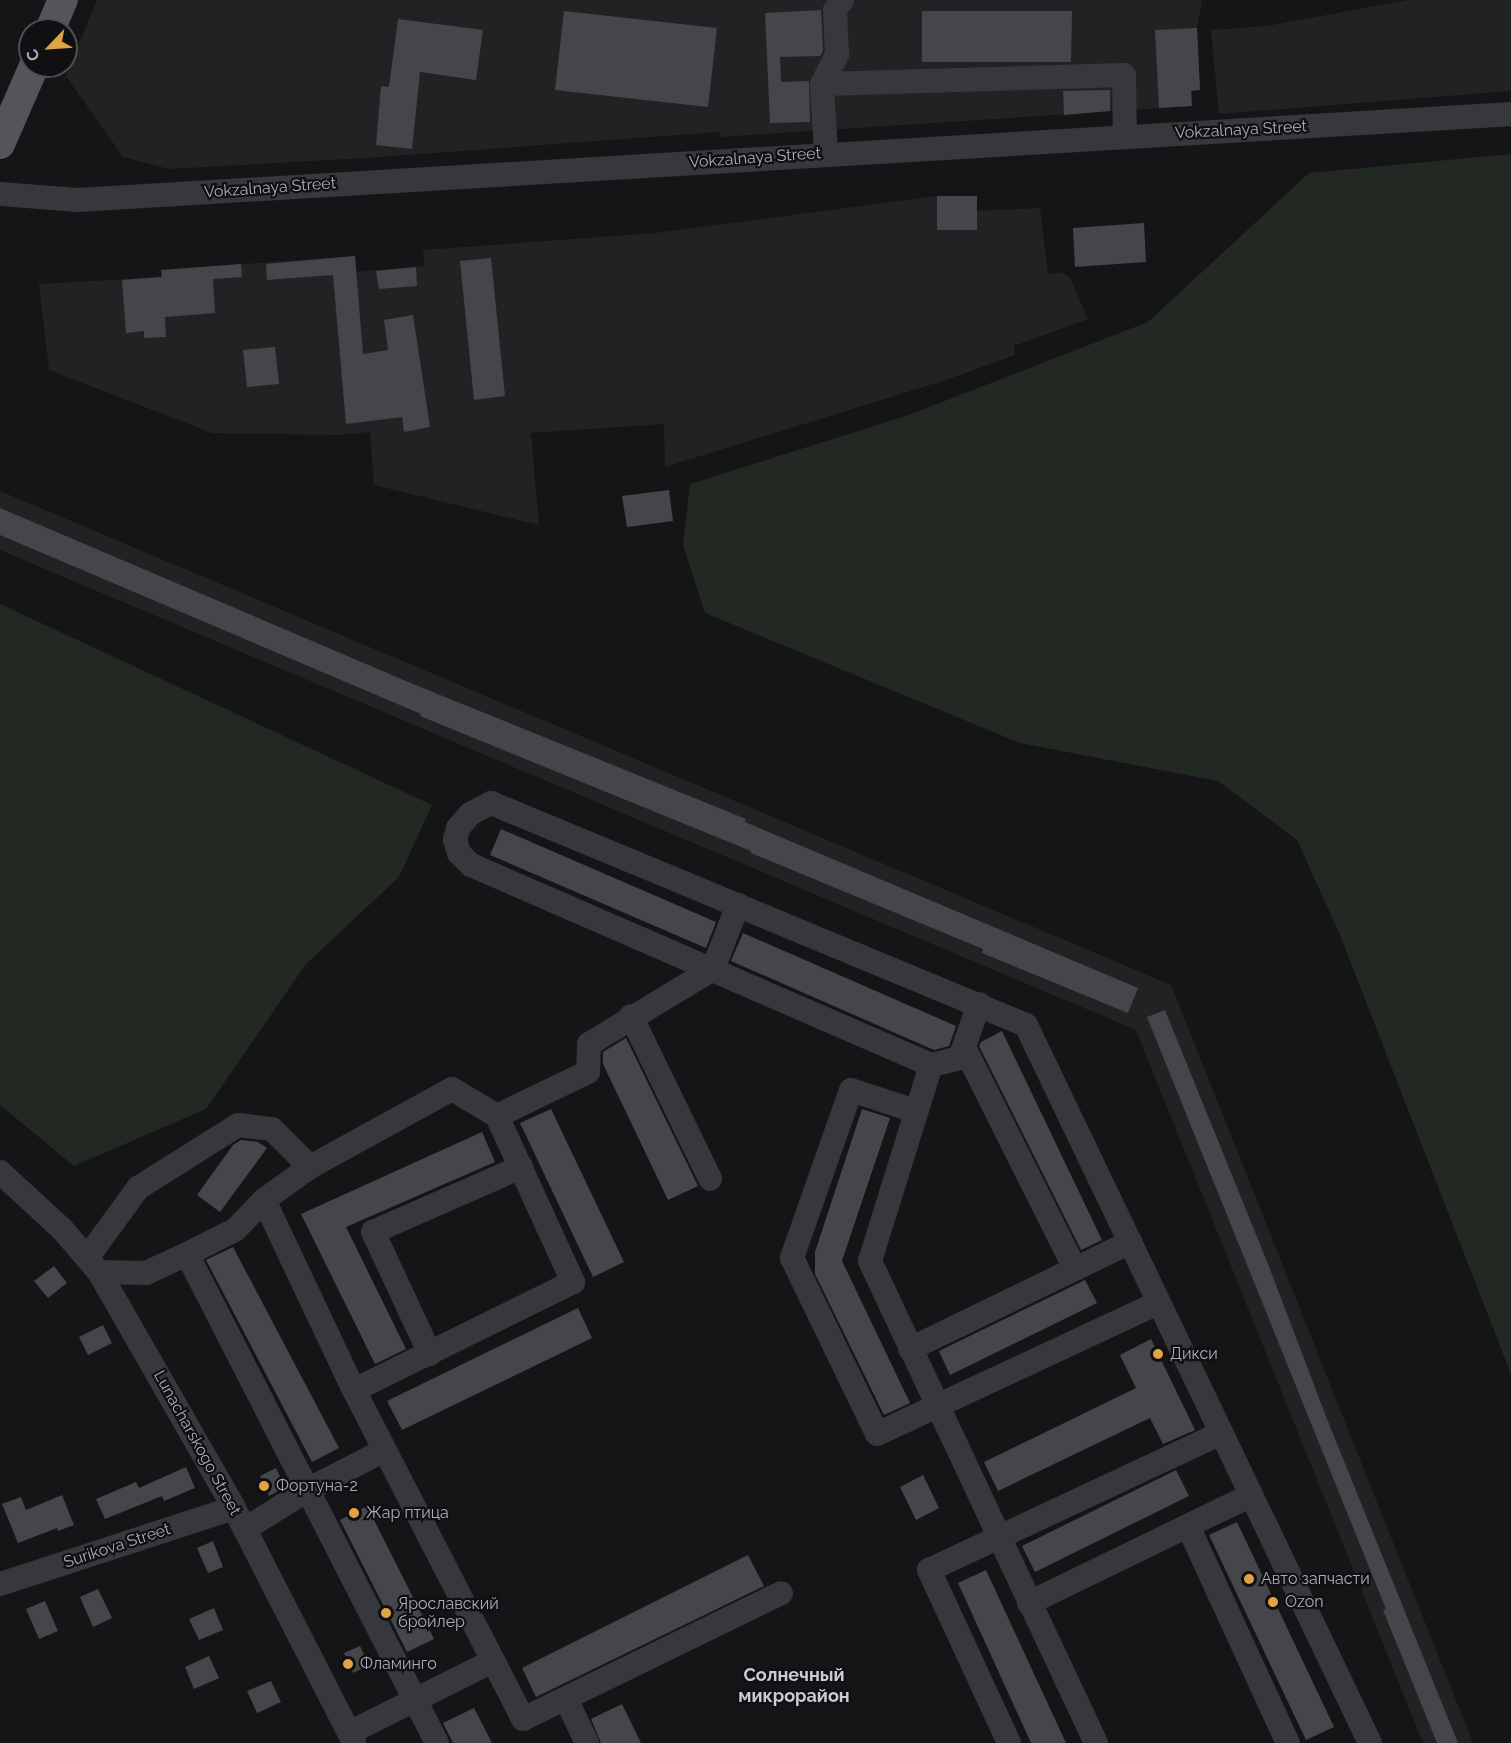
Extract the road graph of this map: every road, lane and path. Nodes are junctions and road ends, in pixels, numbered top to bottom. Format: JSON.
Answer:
{"nodes":[{"id":1,"x":63,"y":0,"type":"edge"},
{"id":2,"x":842,"y":0,"type":"edge"},
{"id":3,"x":55,"y":18,"type":"edge"},
{"id":4,"x":29,"y":78,"type":"edge"},
{"id":5,"x":822,"y":84,"type":"junction"},
{"id":6,"x":1511,"y":114,"type":"edge"},
{"id":7,"x":1125,"y":136,"type":"junction"},
{"id":8,"x":0,"y":144,"type":"edge"},
{"id":9,"x":826,"y":154,"type":"junction"},
{"id":10,"x":0,"y":194,"type":"edge"},
{"id":11,"x":738,"y":905,"type":"junction"},
{"id":12,"x":712,"y":969,"type":"junction"},
{"id":13,"x":979,"y":1004,"type":"junction"},
{"id":14,"x":631,"y":1016,"type":"junction"},
{"id":15,"x":964,"y":1047,"type":"junction"},
{"id":16,"x":931,"y":1065,"type":"junction"},
{"id":17,"x":915,"y":1111,"type":"junction"},
{"id":18,"x":497,"y":1116,"type":"junction"},
{"id":19,"x":310,"y":1167,"type":"junction"},
{"id":20,"x":521,"y":1167,"type":"junction"},
{"id":21,"x":0,"y":1172,"type":"edge"},
{"id":22,"x":710,"y":1179,"type":"dead end"},
{"id":23,"x":264,"y":1200,"type":"junction"},
{"id":24,"x":1130,"y":1242,"type":"junction"},
{"id":25,"x":187,"y":1254,"type":"junction"},
{"id":26,"x":93,"y":1265,"type":"junction"},
{"id":27,"x":1075,"y":1269,"type":"junction"},
{"id":28,"x":1158,"y":1303,"type":"junction"},
{"id":29,"x":910,"y":1348,"type":"junction"},
{"id":30,"x":430,"y":1354,"type":"junction"},
{"id":31,"x":354,"y":1390,"type":"junction"},
{"id":32,"x":936,"y":1407,"type":"junction"},
{"id":33,"x":1221,"y":1433,"type":"junction"},
{"id":34,"x":385,"y":1450,"type":"junction"},
{"id":35,"x":309,"y":1489,"type":"junction"},
{"id":36,"x":1251,"y":1495,"type":"junction"},
{"id":37,"x":239,"y":1519,"type":"junction"},
{"id":38,"x":1188,"y":1526,"type":"junction"},
{"id":39,"x":999,"y":1537,"type":"junction"},
{"id":40,"x":0,"y":1584,"type":"edge"},
{"id":41,"x":781,"y":1593,"type":"dead end"},
{"id":42,"x":1029,"y":1603,"type":"junction"},
{"id":43,"x":493,"y":1661,"type":"junction"},
{"id":44,"x":566,"y":1699,"type":"junction"},
{"id":45,"x":416,"y":1701,"type":"junction"},
{"id":46,"x":351,"y":1738,"type":"edge"},
{"id":47,"x":1367,"y":1742,"type":"edge"},
{"id":48,"x":437,"y":1743,"type":"edge"},
{"id":49,"x":587,"y":1743,"type":"edge"},
{"id":50,"x":1010,"y":1743,"type":"edge"},
{"id":51,"x":1096,"y":1743,"type":"edge"},
{"id":52,"x":1287,"y":1743,"type":"edge"}],
"edges":[{"from":1,"to":3,"type":"main road"},
{"from":2,"to":5,"type":"street"},
{"from":4,"to":8,"type":"main road"},
{"from":5,"to":7,"type":"street"},
{"from":5,"to":9,"type":"street"},
{"from":6,"to":7,"type":"street","name":"Vokzalnaya Street"},
{"from":7,"to":9,"type":"street","name":"Vokzalnaya Street"},
{"from":9,"to":10,"type":"street","name":"Vokzalnaya Street"},
{"from":11,"to":12,"type":"street"},
{"from":11,"to":12,"type":"street"},
{"from":11,"to":13,"type":"street"},
{"from":12,"to":14,"type":"street"},
{"from":12,"to":16,"type":"street"},
{"from":13,"to":15,"type":"street"},
{"from":13,"to":24,"type":"street"},
{"from":14,"to":18,"type":"street"},
{"from":14,"to":22,"type":"street"},
{"from":15,"to":16,"type":"street"},
{"from":15,"to":27,"type":"street"},
{"from":16,"to":17,"type":"street"},
{"from":17,"to":29,"type":"street"},
{"from":17,"to":32,"type":"street"},
{"from":18,"to":19,"type":"street"},
{"from":18,"to":20,"type":"street"},
{"from":19,"to":23,"type":"street"},
{"from":19,"to":26,"type":"street"},
{"from":20,"to":30,"type":"street"},
{"from":20,"to":30,"type":"street"},
{"from":21,"to":26,"type":"street","name":"Lunacharskogo Street"},
{"from":23,"to":25,"type":"street"},
{"from":23,"to":31,"type":"street"},
{"from":24,"to":27,"type":"street"},
{"from":24,"to":28,"type":"street"},
{"from":25,"to":26,"type":"street"},
{"from":25,"to":35,"type":"street"},
{"from":26,"to":37,"type":"street","name":"Lunacharskogo Street"},
{"from":27,"to":29,"type":"street"},
{"from":28,"to":32,"type":"street"},
{"from":28,"to":33,"type":"street"},
{"from":29,"to":32,"type":"street"},
{"from":30,"to":31,"type":"street"},
{"from":31,"to":34,"type":"street"},
{"from":32,"to":39,"type":"street"},
{"from":33,"to":36,"type":"street"},
{"from":33,"to":39,"type":"street"},
{"from":34,"to":35,"type":"street","name":"Surikova Street"},
{"from":34,"to":43,"type":"street"},
{"from":35,"to":37,"type":"street","name":"Surikova Street"},
{"from":35,"to":45,"type":"street"},
{"from":36,"to":38,"type":"street"},
{"from":36,"to":47,"type":"street"},
{"from":37,"to":40,"type":"street","name":"Surikova Street"},
{"from":37,"to":46,"type":"street","name":"Lunacharskogo Street"},
{"from":38,"to":42,"type":"street"},
{"from":38,"to":52,"type":"street"},
{"from":39,"to":42,"type":"street"},
{"from":39,"to":50,"type":"street"},
{"from":41,"to":44,"type":"street"},
{"from":42,"to":51,"type":"street"},
{"from":43,"to":44,"type":"street"},
{"from":43,"to":45,"type":"street"},
{"from":44,"to":49,"type":"street"},
{"from":45,"to":46,"type":"street"},
{"from":45,"to":48,"type":"street"}]}
